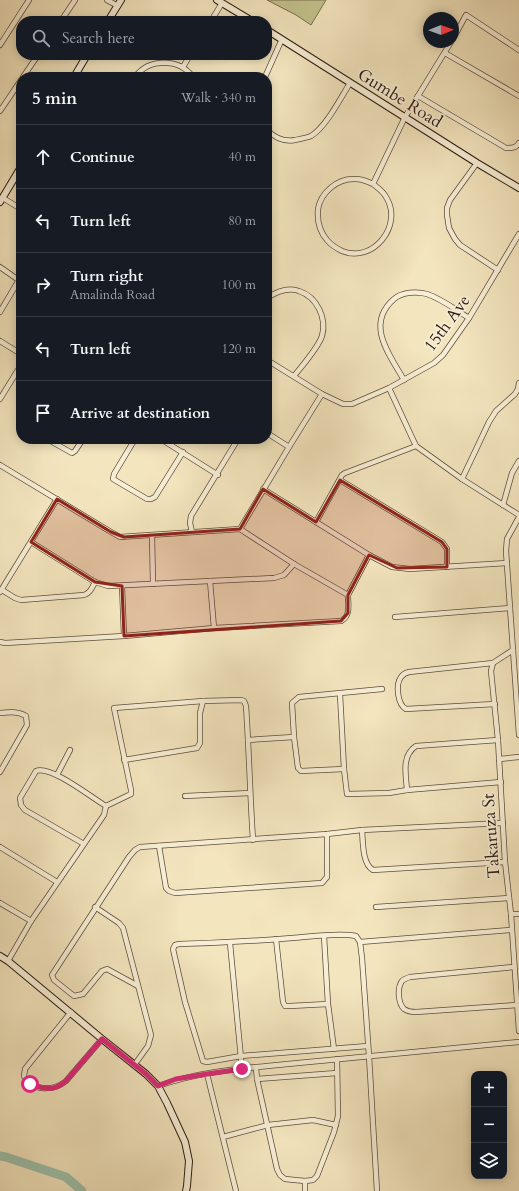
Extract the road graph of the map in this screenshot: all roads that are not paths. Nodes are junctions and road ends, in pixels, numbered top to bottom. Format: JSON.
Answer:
{"nodes":[{"id":1,"x":30,"y":0,"type":"edge"},
{"id":2,"x":75,"y":0,"type":"edge"},
{"id":3,"x":107,"y":0,"type":"edge"},
{"id":4,"x":121,"y":0,"type":"edge"},
{"id":5,"x":219,"y":2,"type":"edge"},
{"id":6,"x":118,"y":6,"type":"junction"},
{"id":7,"x":19,"y":16,"type":"edge"},
{"id":8,"x":64,"y":16,"type":"edge"},
{"id":9,"x":111,"y":16,"type":"edge"},
{"id":10,"x":213,"y":16,"type":"edge"},
{"id":11,"x":243,"y":16,"type":"edge"},
{"id":12,"x":16,"y":21,"type":"edge"},
{"id":13,"x":459,"y":28,"type":"edge"},
{"id":14,"x":272,"y":33,"type":"edge"},
{"id":15,"x":282,"y":39,"type":"junction"},
{"id":16,"x":0,"y":44,"type":"edge"},
{"id":17,"x":448,"y":48,"type":"edge"},
{"id":18,"x":519,"y":50,"type":"edge"},
{"id":19,"x":445,"y":53,"type":"junction"},
{"id":20,"x":35,"y":60,"type":"edge"},
{"id":21,"x":84,"y":60,"type":"edge"},
{"id":22,"x":187,"y":60,"type":"edge"},
{"id":23,"x":182,"y":67,"type":"junction"},
{"id":24,"x":26,"y":72,"type":"edge"},
{"id":25,"x":77,"y":72,"type":"edge"},
{"id":26,"x":139,"y":72,"type":"edge"},
{"id":27,"x":189,"y":72,"type":"edge"},
{"id":28,"x":267,"y":72,"type":"edge"},
{"id":29,"x":350,"y":83,"type":"junction"},
{"id":30,"x":16,"y":87,"type":"edge"},
{"id":31,"x":418,"y":96,"type":"junction"},
{"id":32,"x":519,"y":96,"type":"edge"},
{"id":33,"x":0,"y":111,"type":"edge"},
{"id":34,"x":405,"y":116,"type":"junction"},
{"id":35,"x":272,"y":136,"type":"edge"},
{"id":36,"x":519,"y":143,"type":"edge"},
{"id":37,"x":477,"y":163,"type":"junction"},
{"id":38,"x":16,"y":175,"type":"edge"},
{"id":39,"x":373,"y":184,"type":"junction"},
{"id":40,"x":519,"y":188,"type":"edge"},
{"id":41,"x":1,"y":200,"type":"edge"},
{"id":42,"x":16,"y":207,"type":"edge"},
{"id":43,"x":519,"y":234,"type":"edge"},
{"id":44,"x":0,"y":267,"type":"edge"},
{"id":45,"x":498,"y":270,"type":"junction"},
{"id":46,"x":16,"y":277,"type":"edge"},
{"id":47,"x":16,"y":286,"type":"edge"},
{"id":48,"x":272,"y":295,"type":"edge"},
{"id":49,"x":0,"y":312,"type":"edge"},
{"id":50,"x":469,"y":318,"type":"junction"},
{"id":51,"x":0,"y":341,"type":"edge"},
{"id":52,"x":16,"y":351,"type":"edge"},
{"id":53,"x":272,"y":363,"type":"edge"},
{"id":54,"x":16,"y":373,"type":"edge"},
{"id":55,"x":294,"y":376,"type":"junction"},
{"id":56,"x":404,"y":380,"type":"junction"},
{"id":57,"x":519,"y":383,"type":"edge"},
{"id":58,"x":389,"y":388,"type":"junction"},
{"id":59,"x":322,"y":394,"type":"junction"},
{"id":60,"x":0,"y":399,"type":"edge"},
{"id":61,"x":272,"y":436,"type":"edge"},
{"id":62,"x":56,"y":444,"type":"edge"},
{"id":63,"x":79,"y":444,"type":"edge"},
{"id":64,"x":133,"y":444,"type":"edge"},
{"id":65,"x":169,"y":444,"type":"edge"},
{"id":66,"x":235,"y":444,"type":"edge"},
{"id":67,"x":416,"y":446,"type":"junction"},
{"id":68,"x":289,"y":447,"type":"junction"},
{"id":69,"x":183,"y":452,"type":"junction"},
{"id":70,"x":519,"y":461,"type":"edge"},
{"id":71,"x":0,"y":465,"type":"edge"},
{"id":72,"x":218,"y":474,"type":"junction"},
{"id":73,"x":462,"y":479,"type":"junction"},
{"id":74,"x":340,"y":480,"type":"junction"},
{"id":75,"x":264,"y":490,"type":"junction"},
{"id":76,"x":57,"y":499,"type":"junction"},
{"id":77,"x":503,"y":505,"type":"junction"},
{"id":78,"x":519,"y":516,"type":"edge"},
{"id":79,"x":316,"y":522,"type":"junction"},
{"id":80,"x":240,"y":528,"type":"junction"},
{"id":81,"x":192,"y":532,"type":"junction"},
{"id":82,"x":152,"y":535,"type":"junction"},
{"id":83,"x":30,"y":542,"type":"junction"},
{"id":84,"x":369,"y":555,"type":"junction"},
{"id":85,"x":507,"y":563,"type":"junction"},
{"id":86,"x":294,"y":564,"type":"junction"},
{"id":87,"x":447,"y":567,"type":"junction"},
{"id":88,"x":210,"y":581,"type":"junction"},
{"id":89,"x":95,"y":582,"type":"junction"},
{"id":90,"x":153,"y":584,"type":"junction"},
{"id":91,"x":122,"y":586,"type":"junction"},
{"id":92,"x":1,"y":591,"type":"edge"},
{"id":93,"x":348,"y":595,"type":"junction"},
{"id":94,"x":510,"y":608,"type":"junction"},
{"id":95,"x":395,"y":617,"type":"dead end"},
{"id":96,"x":214,"y":628,"type":"junction"},
{"id":97,"x":124,"y":636,"type":"junction"},
{"id":98,"x":0,"y":642,"type":"edge"},
{"id":99,"x":513,"y":650,"type":"junction"},
{"id":100,"x":493,"y":663,"type":"junction"},
{"id":101,"x":382,"y":689,"type":"dead end"},
{"id":102,"x":340,"y":694,"type":"junction"},
{"id":103,"x":203,"y":701,"type":"junction"},
{"id":104,"x":495,"y":704,"type":"junction"},
{"id":105,"x":0,"y":713,"type":"edge"},
{"id":106,"x":519,"y":735,"type":"edge"},
{"id":107,"x":294,"y":737,"type":"junction"},
{"id":108,"x":248,"y":740,"type":"junction"},
{"id":109,"x":498,"y":740,"type":"junction"},
{"id":110,"x":70,"y":750,"type":"dead end"},
{"id":111,"x":519,"y":757,"type":"edge"},
{"id":112,"x":499,"y":759,"type":"junction"},
{"id":113,"x":0,"y":760,"type":"edge"},
{"id":114,"x":124,"y":760,"type":"junction"},
{"id":115,"x":7,"y":761,"type":"junction"},
{"id":116,"x":344,"y":769,"type":"junction"},
{"id":117,"x":0,"y":772,"type":"edge"},
{"id":118,"x":57,"y":775,"type":"junction"},
{"id":119,"x":501,"y":782,"type":"junction"},
{"id":120,"x":407,"y":790,"type":"junction"},
{"id":121,"x":250,"y":793,"type":"junction"},
{"id":122,"x":185,"y":796,"type":"dead end"},
{"id":123,"x":106,"y":806,"type":"junction"},
{"id":124,"x":503,"y":824,"type":"junction"},
{"id":125,"x":362,"y":830,"type":"junction"},
{"id":126,"x":327,"y":834,"type":"junction"},
{"id":127,"x":252,"y":840,"type":"junction"},
{"id":128,"x":84,"y":844,"type":"junction"},
{"id":129,"x":159,"y":846,"type":"junction"},
{"id":130,"x":0,"y":847,"type":"edge"},
{"id":131,"x":505,"y":862,"type":"junction"},
{"id":132,"x":57,"y":882,"type":"junction"},
{"id":133,"x":509,"y":898,"type":"junction"},
{"id":134,"x":0,"y":903,"type":"edge"},
{"id":135,"x":95,"y":907,"type":"junction"},
{"id":136,"x":376,"y":907,"type":"dead end"},
{"id":137,"x":511,"y":914,"type":"junction"},
{"id":138,"x":519,"y":914,"type":"edge"},
{"id":139,"x":31,"y":921,"type":"junction"},
{"id":140,"x":511,"y":930,"type":"junction"},
{"id":141,"x":324,"y":936,"type":"junction"},
{"id":142,"x":276,"y":939,"type":"junction"},
{"id":143,"x":360,"y":942,"type":"junction"},
{"id":144,"x":230,"y":943,"type":"junction"},
{"id":145,"x":0,"y":956,"type":"edge"},
{"id":146,"x":8,"y":961,"type":"junction"},
{"id":147,"x":514,"y":967,"type":"junction"},
{"id":148,"x":138,"y":986,"type":"junction"},
{"id":149,"x":328,"y":1004,"type":"junction"},
{"id":150,"x":516,"y":1005,"type":"junction"},
{"id":151,"x":71,"y":1012,"type":"junction"},
{"id":152,"x":519,"y":1031,"type":"edge"},
{"id":153,"x":102,"y":1039,"type":"junction"},
{"id":154,"x":519,"y":1042,"type":"edge"},
{"id":155,"x":368,"y":1046,"type":"junction"},
{"id":156,"x":334,"y":1049,"type":"junction"},
{"id":157,"x":241,"y":1056,"type":"junction"},
{"id":158,"x":369,"y":1056,"type":"junction"},
{"id":159,"x":337,"y":1060,"type":"junction"},
{"id":160,"x":134,"y":1064,"type":"junction"},
{"id":161,"x":256,"y":1068,"type":"junction"},
{"id":162,"x":242,"y":1069,"type":"junction"},
{"id":163,"x":337,"y":1073,"type":"junction"},
{"id":164,"x":207,"y":1074,"type":"junction"},
{"id":165,"x":257,"y":1079,"type":"junction"},
{"id":166,"x":158,"y":1086,"type":"junction"},
{"id":167,"x":268,"y":1125,"type":"junction"},
{"id":168,"x":336,"y":1125,"type":"junction"},
{"id":169,"x":223,"y":1137,"type":"junction"},
{"id":170,"x":305,"y":1181,"type":"junction"},
{"id":171,"x":186,"y":1191,"type":"edge"},
{"id":172,"x":236,"y":1191,"type":"edge"},
{"id":173,"x":305,"y":1191,"type":"edge"},
{"id":174,"x":377,"y":1191,"type":"edge"}],
"edges":[{"from":1,"to":7,"type":"street"},
{"from":2,"to":8,"type":"street"},
{"from":3,"to":6,"type":"street"},
{"from":4,"to":6,"type":"street"},
{"from":5,"to":10,"type":"street"},
{"from":5,"to":11,"type":"street"},
{"from":6,"to":9,"type":"street"},
{"from":12,"to":16,"type":"street"},
{"from":13,"to":18,"type":"street"},
{"from":14,"to":15,"type":"street","name":"Gumbe Road"},
{"from":15,"to":28,"type":"street"},
{"from":15,"to":29,"type":"street","name":"Gumbe Road"},
{"from":17,"to":19,"type":"street"},
{"from":19,"to":31,"type":"street"},
{"from":19,"to":32,"type":"street"},
{"from":20,"to":24,"type":"street"},
{"from":21,"to":25,"type":"street"},
{"from":22,"to":23,"type":"street"},
{"from":23,"to":26,"type":"street"},
{"from":23,"to":27,"type":"street"},
{"from":29,"to":34,"type":"street","name":"Gumbe Road"},
{"from":29,"to":35,"type":"street"},
{"from":30,"to":33,"type":"street"},
{"from":31,"to":34,"type":"street"},
{"from":31,"to":36,"type":"street"},
{"from":34,"to":37,"type":"street","name":"Gumbe Road"},
{"from":34,"to":39,"type":"street"},
{"from":37,"to":40,"type":"street","name":"Gumbe Road"},
{"from":37,"to":45,"type":"street"},
{"from":38,"to":41,"type":"street"},
{"from":39,"to":39,"type":"street"},
{"from":41,"to":42,"type":"street"},
{"from":43,"to":45,"type":"street","name":"15th Ave"},
{"from":44,"to":46,"type":"street"},
{"from":45,"to":50,"type":"street","name":"15th Ave"},
{"from":47,"to":49,"type":"street"},
{"from":48,"to":55,"type":"street"},
{"from":50,"to":56,"type":"street","name":"15th Ave"},
{"from":50,"to":56,"type":"street"},
{"from":51,"to":52,"type":"street"},
{"from":53,"to":55,"type":"street","name":"15th Ave"},
{"from":54,"to":60,"type":"street"},
{"from":55,"to":59,"type":"street","name":"15th Ave"},
{"from":56,"to":58,"type":"street","name":"15th Ave"},
{"from":57,"to":73,"type":"street"},
{"from":58,"to":59,"type":"street","name":"15th Ave"},
{"from":58,"to":67,"type":"street"},
{"from":59,"to":68,"type":"street"},
{"from":61,"to":68,"type":"street"},
{"from":62,"to":63,"type":"street"},
{"from":64,"to":69,"type":"street"},
{"from":65,"to":69,"type":"street"},
{"from":66,"to":72,"type":"street"},
{"from":67,"to":73,"type":"street"},
{"from":67,"to":74,"type":"street"},
{"from":68,"to":75,"type":"street"},
{"from":69,"to":72,"type":"street"},
{"from":70,"to":77,"type":"street"},
{"from":71,"to":76,"type":"street"},
{"from":72,"to":81,"type":"street"},
{"from":73,"to":77,"type":"street"},
{"from":74,"to":79,"type":"street"},
{"from":74,"to":87,"type":"street"},
{"from":75,"to":79,"type":"street"},
{"from":75,"to":80,"type":"street"},
{"from":76,"to":82,"type":"street"},
{"from":76,"to":83,"type":"street"},
{"from":77,"to":78,"type":"street"},
{"from":78,"to":85,"type":"street"},
{"from":79,"to":84,"type":"street"},
{"from":80,"to":81,"type":"street"},
{"from":80,"to":86,"type":"street"},
{"from":81,"to":82,"type":"street"},
{"from":82,"to":90,"type":"street"},
{"from":83,"to":89,"type":"street"},
{"from":83,"to":92,"type":"street"},
{"from":84,"to":87,"type":"street"},
{"from":84,"to":93,"type":"street"},
{"from":85,"to":87,"type":"street"},
{"from":85,"to":94,"type":"street"},
{"from":86,"to":88,"type":"street"},
{"from":86,"to":93,"type":"street"},
{"from":88,"to":90,"type":"street"},
{"from":88,"to":96,"type":"street"},
{"from":89,"to":91,"type":"street"},
{"from":89,"to":92,"type":"street"},
{"from":90,"to":91,"type":"street"},
{"from":91,"to":97,"type":"street"},
{"from":93,"to":96,"type":"street"},
{"from":94,"to":95,"type":"street"},
{"from":94,"to":99,"type":"street"},
{"from":96,"to":97,"type":"street"},
{"from":97,"to":98,"type":"street"},
{"from":99,"to":100,"type":"street"},
{"from":99,"to":106,"type":"street"},
{"from":100,"to":104,"type":"street","name":"Takaruza St"},
{"from":100,"to":104,"type":"street"},
{"from":101,"to":102,"type":"street"},
{"from":102,"to":107,"type":"street"},
{"from":102,"to":116,"type":"street"},
{"from":103,"to":108,"type":"street"},
{"from":103,"to":114,"type":"street"},
{"from":103,"to":114,"type":"street"},
{"from":104,"to":109,"type":"street","name":"Takaruza St"},
{"from":105,"to":115,"type":"street"},
{"from":107,"to":108,"type":"street"},
{"from":107,"to":116,"type":"street"},
{"from":108,"to":121,"type":"street"},
{"from":109,"to":112,"type":"street","name":"Takaruza St"},
{"from":109,"to":120,"type":"street"},
{"from":110,"to":118,"type":"street"},
{"from":111,"to":112,"type":"street"},
{"from":112,"to":119,"type":"street","name":"Takaruza St"},
{"from":113,"to":115,"type":"street"},
{"from":114,"to":123,"type":"street"},
{"from":115,"to":117,"type":"street"},
{"from":116,"to":120,"type":"street"},
{"from":118,"to":123,"type":"street"},
{"from":118,"to":128,"type":"street"},
{"from":119,"to":120,"type":"street"},
{"from":119,"to":124,"type":"street","name":"Takaruza St"},
{"from":121,"to":122,"type":"street"},
{"from":121,"to":127,"type":"street"},
{"from":123,"to":128,"type":"street"},
{"from":124,"to":125,"type":"street"},
{"from":124,"to":131,"type":"street","name":"Takaruza St"},
{"from":125,"to":126,"type":"street"},
{"from":125,"to":131,"type":"street"},
{"from":126,"to":127,"type":"street"},
{"from":126,"to":129,"type":"street"},
{"from":127,"to":129,"type":"street"},
{"from":128,"to":132,"type":"street"},
{"from":129,"to":135,"type":"street"},
{"from":130,"to":132,"type":"street"},
{"from":131,"to":133,"type":"street","name":"Takaruza St"},
{"from":132,"to":139,"type":"street"},
{"from":133,"to":136,"type":"street"},
{"from":133,"to":137,"type":"street","name":"Takaruza St"},
{"from":134,"to":139,"type":"street"},
{"from":135,"to":148,"type":"street"},
{"from":135,"to":148,"type":"street"},
{"from":137,"to":138,"type":"street"},
{"from":137,"to":140,"type":"street","name":"Takaruza St"},
{"from":139,"to":146,"type":"street"},
{"from":140,"to":143,"type":"street"},
{"from":140,"to":147,"type":"street","name":"Takaruza St"},
{"from":141,"to":142,"type":"street"},
{"from":141,"to":143,"type":"street"},
{"from":141,"to":149,"type":"street"},
{"from":142,"to":144,"type":"street"},
{"from":142,"to":149,"type":"street"},
{"from":143,"to":155,"type":"street"},
{"from":144,"to":157,"type":"street"},
{"from":144,"to":157,"type":"street"},
{"from":145,"to":146,"type":"street"},
{"from":146,"to":151,"type":"street"},
{"from":147,"to":150,"type":"street","name":"Takaruza St"},
{"from":147,"to":150,"type":"street"},
{"from":148,"to":160,"type":"street"},
{"from":149,"to":156,"type":"street"},
{"from":150,"to":152,"type":"street","name":"Takaruza St"},
{"from":151,"to":153,"type":"street"},
{"from":151,"to":153,"type":"street"},
{"from":153,"to":160,"type":"street"},
{"from":154,"to":158,"type":"street"},
{"from":155,"to":156,"type":"street"},
{"from":155,"to":158,"type":"street"},
{"from":156,"to":157,"type":"street"},
{"from":157,"to":162,"type":"street"},
{"from":158,"to":159,"type":"street"},
{"from":158,"to":174,"type":"street"},
{"from":159,"to":161,"type":"street"},
{"from":159,"to":163,"type":"street"},
{"from":160,"to":166,"type":"street"},
{"from":161,"to":162,"type":"street"},
{"from":161,"to":165,"type":"street"},
{"from":162,"to":164,"type":"street"},
{"from":163,"to":165,"type":"street"},
{"from":163,"to":168,"type":"street"},
{"from":164,"to":166,"type":"street"},
{"from":164,"to":169,"type":"street"},
{"from":165,"to":167,"type":"street"},
{"from":166,"to":171,"type":"street"},
{"from":167,"to":168,"type":"street"},
{"from":167,"to":169,"type":"street"},
{"from":167,"to":170,"type":"street"},
{"from":168,"to":170,"type":"street"},
{"from":169,"to":172,"type":"street"},
{"from":170,"to":173,"type":"street"}]}
